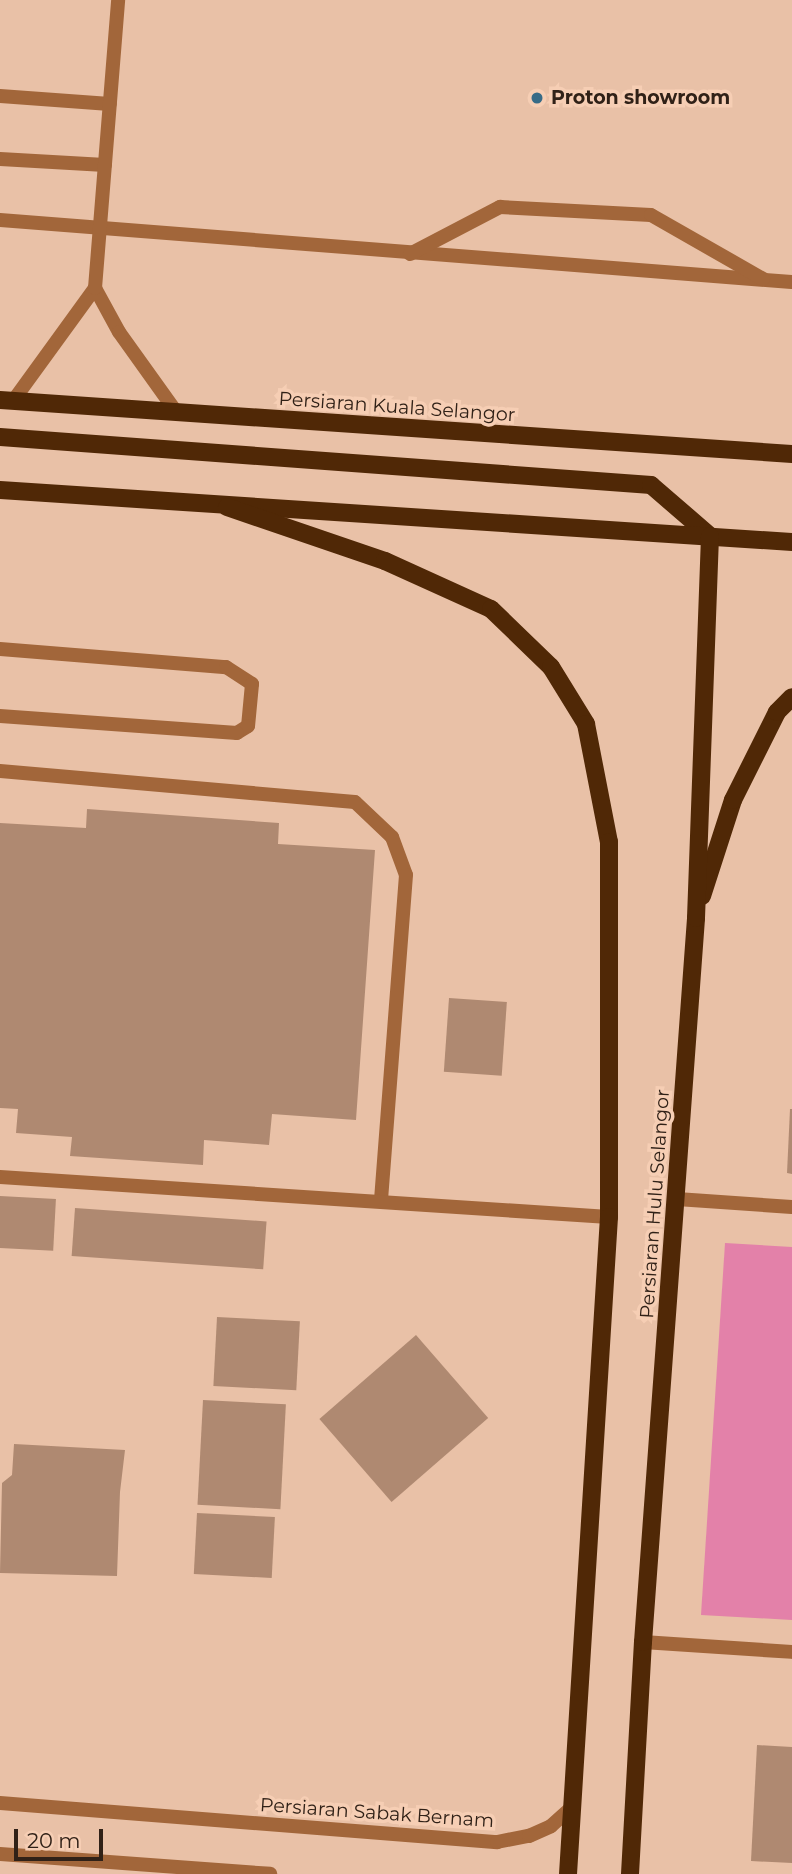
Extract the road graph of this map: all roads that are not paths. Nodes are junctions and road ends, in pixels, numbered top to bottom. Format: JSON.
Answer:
{"nodes":[{"id":1,"x":118,"y":0,"type":"edge"},
{"id":2,"x":0,"y":96,"type":"edge"},
{"id":3,"x":110,"y":104,"type":"junction"},
{"id":4,"x":0,"y":159,"type":"edge"},
{"id":5,"x":105,"y":165,"type":"junction"},
{"id":6,"x":0,"y":220,"type":"edge"},
{"id":7,"x":100,"y":230,"type":"junction"},
{"id":8,"x":409,"y":254,"type":"junction"},
{"id":9,"x":769,"y":282,"type":"junction"},
{"id":10,"x":792,"y":282,"type":"edge"},
{"id":11,"x":95,"y":288,"type":"junction"},
{"id":12,"x":7,"y":400,"type":"edge"},
{"id":13,"x":177,"y":413,"type":"junction"},
{"id":14,"x":0,"y":437,"type":"edge"},
{"id":15,"x":792,"y":454,"type":"edge"},
{"id":16,"x":0,"y":490,"type":"edge"},
{"id":17,"x":228,"y":507,"type":"junction"},
{"id":18,"x":710,"y":536,"type":"junction"},
{"id":19,"x":792,"y":542,"type":"edge"},
{"id":20,"x":0,"y":649,"type":"edge"},
{"id":21,"x":792,"y":697,"type":"edge"},
{"id":22,"x":0,"y":716,"type":"edge"},
{"id":23,"x":0,"y":771,"type":"edge"},
{"id":24,"x":696,"y":918,"type":"junction"},
{"id":25,"x":0,"y":1177,"type":"edge"},
{"id":26,"x":677,"y":1199,"type":"junction"},
{"id":27,"x":382,"y":1200,"type":"junction"},
{"id":28,"x":792,"y":1207,"type":"edge"},
{"id":29,"x":609,"y":1217,"type":"junction"},
{"id":30,"x":643,"y":1642,"type":"junction"},
{"id":31,"x":792,"y":1652,"type":"edge"},
{"id":32,"x":0,"y":1803,"type":"edge"},
{"id":33,"x":573,"y":1806,"type":"junction"},
{"id":34,"x":0,"y":1854,"type":"edge"},
{"id":35,"x":270,"y":1874,"type":"edge"},
{"id":36,"x":568,"y":1874,"type":"edge"},
{"id":37,"x":630,"y":1874,"type":"edge"}],
"edges":[{"from":1,"to":3,"type":"street"},
{"from":2,"to":3,"type":"street"},
{"from":3,"to":5,"type":"street"},
{"from":4,"to":5,"type":"street"},
{"from":5,"to":7,"type":"street"},
{"from":6,"to":7,"type":"street"},
{"from":7,"to":8,"type":"street"},
{"from":7,"to":11,"type":"street"},
{"from":8,"to":9,"type":"street"},
{"from":8,"to":9,"type":"street"},
{"from":9,"to":10,"type":"street"},
{"from":11,"to":12,"type":"street"},
{"from":11,"to":13,"type":"street"},
{"from":12,"to":13,"type":"main road","name":"Persiaran Kuala Selangor"},
{"from":13,"to":15,"type":"main road","name":"Persiaran Kuala Selangor"},
{"from":14,"to":18,"type":"main road"},
{"from":16,"to":17,"type":"main road"},
{"from":17,"to":18,"type":"main road"},
{"from":17,"to":29,"type":"main road"},
{"from":18,"to":19,"type":"main road"},
{"from":18,"to":24,"type":"main road","name":"Persiaran Hulu Selangor"},
{"from":20,"to":22,"type":"street"},
{"from":21,"to":24,"type":"main road"},
{"from":23,"to":27,"type":"street"},
{"from":24,"to":26,"type":"main road","name":"Persiaran Hulu Selangor"},
{"from":25,"to":27,"type":"street"},
{"from":26,"to":28,"type":"street"},
{"from":26,"to":30,"type":"main road","name":"Persiaran Hulu Selangor"},
{"from":27,"to":29,"type":"street"},
{"from":29,"to":33,"type":"main road"},
{"from":30,"to":31,"type":"street"},
{"from":30,"to":37,"type":"main road","name":"Persiaran Hulu Selangor"},
{"from":32,"to":33,"type":"street","name":"Persiaran Sabak Bernam"},
{"from":33,"to":36,"type":"main road"},
{"from":34,"to":35,"type":"street"}]}
